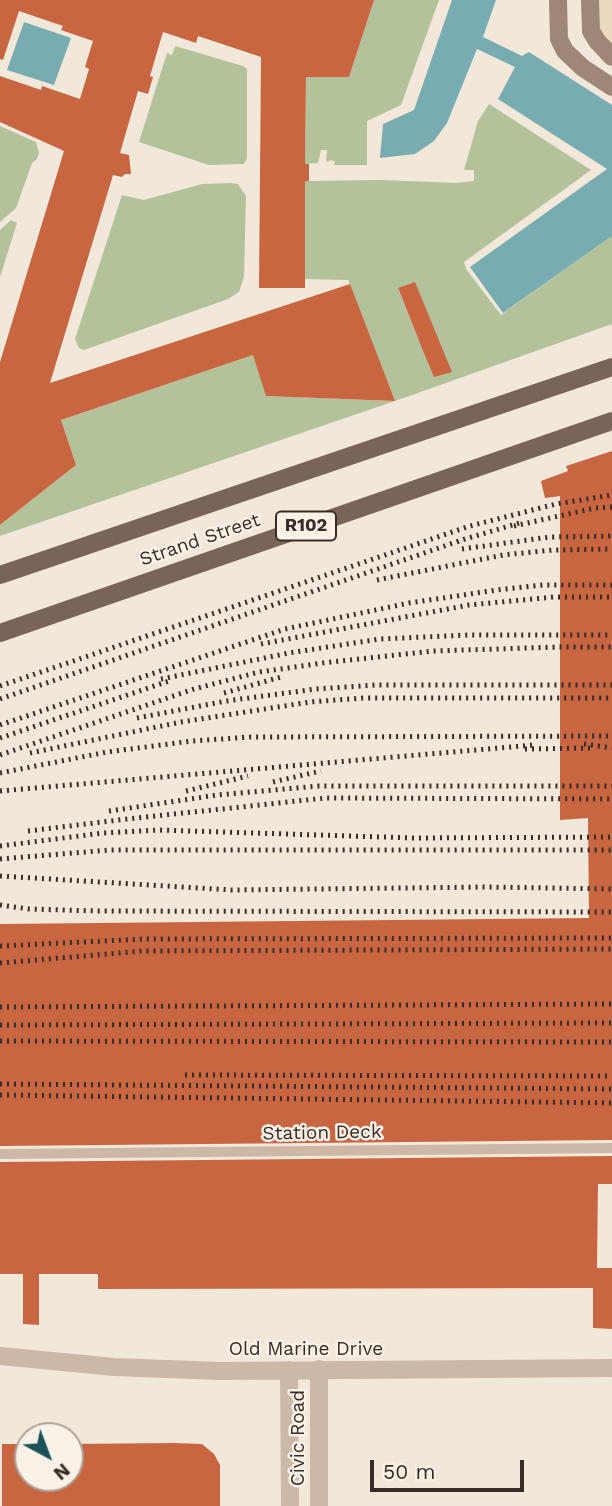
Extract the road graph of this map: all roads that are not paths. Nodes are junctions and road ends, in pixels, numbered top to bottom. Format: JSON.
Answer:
{"nodes":[{"id":1,"x":558,"y":0,"type":"edge"},
{"id":2,"x":590,"y":0,"type":"edge"},
{"id":3,"x":612,"y":57,"type":"edge"},
{"id":4,"x":612,"y":87,"type":"edge"},
{"id":5,"x":612,"y":367,"type":"edge"},
{"id":6,"x":612,"y":421,"type":"edge"},
{"id":7,"x":0,"y":575,"type":"edge"},
{"id":8,"x":0,"y":633,"type":"edge"},
{"id":9,"x":612,"y":1148,"type":"edge"},
{"id":10,"x":0,"y":1154,"type":"edge"},
{"id":11,"x":0,"y":1356,"type":"edge"},
{"id":12,"x":612,"y":1368,"type":"edge"},
{"id":13,"x":319,"y":1369,"type":"junction"},
{"id":14,"x":289,"y":1370,"type":"junction"},
{"id":15,"x":290,"y":1506,"type":"edge"},
{"id":16,"x":319,"y":1506,"type":"edge"}],
"edges":[{"from":1,"to":4,"type":"main road"},
{"from":2,"to":3,"type":"main road"},
{"from":5,"to":7,"type":"main road","name":"Strand Street","number":"R102"},
{"from":6,"to":8,"type":"main road","name":"Strand Street","number":"R102"},
{"from":9,"to":10,"type":"lane","name":"Station Deck"},
{"from":11,"to":14,"type":"street","name":"Old Marine Drive"},
{"from":12,"to":13,"type":"street","name":"Old Marine Drive"},
{"from":13,"to":14,"type":"street","name":"Old Marine Drive"},
{"from":13,"to":16,"type":"street","name":"Civic Road"},
{"from":14,"to":15,"type":"street","name":"Civic Road"}]}
